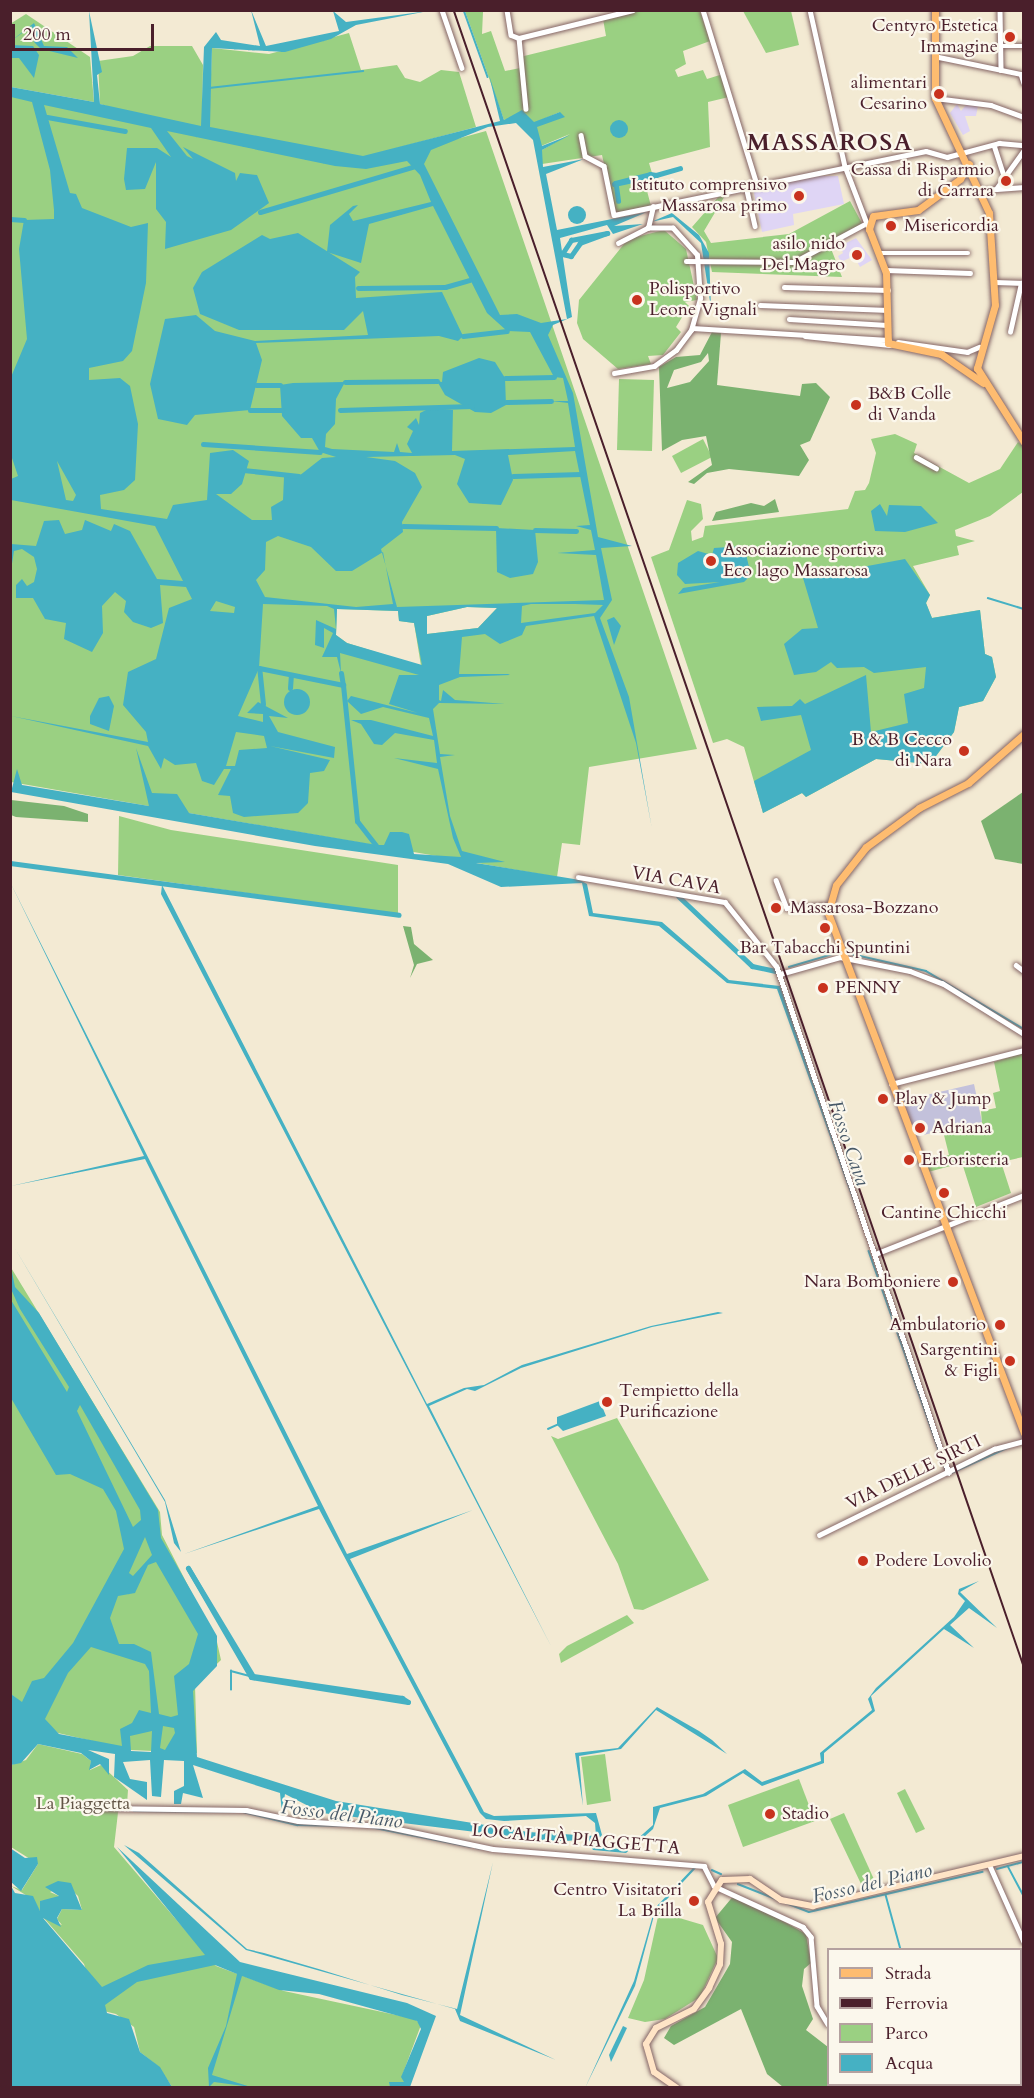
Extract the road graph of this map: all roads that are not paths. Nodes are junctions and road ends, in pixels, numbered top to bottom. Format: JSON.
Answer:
{"nodes":[{"id":1,"x":442,"y":10,"type":"edge"},
{"id":2,"x":507,"y":10,"type":"edge"},
{"id":3,"x":633,"y":10,"type":"edge"},
{"id":4,"x":703,"y":10,"type":"edge"},
{"id":5,"x":810,"y":10,"type":"edge"},
{"id":6,"x":935,"y":10,"type":"edge"},
{"id":7,"x":1000,"y":10,"type":"edge"},
{"id":8,"x":519,"y":38,"type":"junction"},
{"id":9,"x":1002,"y":45,"type":"junction"},
{"id":10,"x":1023,"y":46,"type":"edge"},
{"id":11,"x":934,"y":56,"type":"junction"},
{"id":12,"x":462,"y":68,"type":"dead end"},
{"id":13,"x":1001,"y":70,"type":"junction"},
{"id":14,"x":1022,"y":82,"type":"edge"},
{"id":15,"x":1018,"y":88,"type":"dead end"},
{"id":16,"x":935,"y":98,"type":"junction"},
{"id":17,"x":526,"y":109,"type":"dead end"},
{"id":18,"x":1023,"y":117,"type":"edge"},
{"id":19,"x":580,"y":135,"type":"dead end"},
{"id":20,"x":994,"y":145,"type":"junction"},
{"id":21,"x":1023,"y":145,"type":"edge"},
{"id":22,"x":962,"y":151,"type":"junction"},
{"id":23,"x":1023,"y":152,"type":"edge"},
{"id":24,"x":969,"y":164,"type":"junction"},
{"id":25,"x":844,"y":166,"type":"junction"},
{"id":26,"x":1004,"y":177,"type":"junction"},
{"id":27,"x":757,"y":184,"type":"junction"},
{"id":28,"x":746,"y":186,"type":"junction"},
{"id":29,"x":1023,"y":187,"type":"edge"},
{"id":30,"x":996,"y":189,"type":"junction"},
{"id":31,"x":982,"y":191,"type":"junction"},
{"id":32,"x":653,"y":207,"type":"junction"},
{"id":33,"x":755,"y":226,"type":"dead end"},
{"id":34,"x":866,"y":227,"type":"junction"},
{"id":35,"x":648,"y":228,"type":"junction"},
{"id":36,"x":618,"y":243,"type":"dead end"},
{"id":37,"x":880,"y":253,"type":"junction"},
{"id":38,"x":968,"y":253,"type":"dead end"},
{"id":39,"x":686,"y":261,"type":"dead end"},
{"id":40,"x":699,"y":265,"type":"junction"},
{"id":41,"x":886,"y":270,"type":"junction"},
{"id":42,"x":970,"y":273,"type":"dead end"},
{"id":43,"x":995,"y":282,"type":"junction"},
{"id":44,"x":1022,"y":282,"type":"edge"},
{"id":45,"x":784,"y":287,"type":"dead end"},
{"id":46,"x":888,"y":290,"type":"junction"},
{"id":47,"x":760,"y":305,"type":"dead end"},
{"id":48,"x":888,"y":310,"type":"junction"},
{"id":49,"x":789,"y":318,"type":"dead end"},
{"id":50,"x":887,"y":325,"type":"junction"},
{"id":51,"x":692,"y":328,"type":"junction"},
{"id":52,"x":1010,"y":332,"type":"dead end"},
{"id":53,"x":889,"y":343,"type":"junction"},
{"id":54,"x":980,"y":347,"type":"junction"},
{"id":55,"x":977,"y":368,"type":"junction"},
{"id":56,"x":968,"y":371,"type":"junction"},
{"id":57,"x":614,"y":373,"type":"dead end"},
{"id":58,"x":984,"y":384,"type":"junction"},
{"id":59,"x":1023,"y":442,"type":"edge"},
{"id":60,"x":916,"y":457,"type":"dead end"},
{"id":61,"x":936,"y":468,"type":"dead end"},
{"id":62,"x":1023,"y":734,"type":"edge"},
{"id":63,"x":578,"y":877,"type":"dead end"},
{"id":64,"x":776,"y":880,"type":"dead end"},
{"id":65,"x":828,"y":905,"type":"junction"},
{"id":66,"x":839,"y":954,"type":"junction"},
{"id":67,"x":1016,"y":965,"type":"dead end"},
{"id":68,"x":1023,"y":971,"type":"edge"},
{"id":69,"x":780,"y":974,"type":"junction"},
{"id":70,"x":1023,"y":1034,"type":"edge"},
{"id":71,"x":1023,"y":1050,"type":"edge"},
{"id":72,"x":891,"y":1084,"type":"junction"},
{"id":73,"x":1023,"y":1195,"type":"edge"},
{"id":74,"x":945,"y":1226,"type":"junction"},
{"id":75,"x":875,"y":1254,"type":"junction"},
{"id":76,"x":1023,"y":1433,"type":"edge"},
{"id":77,"x":1023,"y":1441,"type":"edge"},
{"id":78,"x":947,"y":1474,"type":"junction"},
{"id":79,"x":819,"y":1535,"type":"dead end"},
{"id":80,"x":101,"y":1808,"type":"dead end"},
{"id":81,"x":1023,"y":1856,"type":"edge"},
{"id":82,"x":990,"y":1866,"type":"junction"},
{"id":83,"x":714,"y":1886,"type":"junction"},
{"id":84,"x":1023,"y":1942,"type":"edge"},
{"id":85,"x":827,"y":2022,"type":"edge"},
{"id":86,"x":677,"y":2088,"type":"edge"}],
"edges":[{"from":1,"to":12,"type":"street"},
{"from":2,"to":8,"type":"street"},
{"from":3,"to":8,"type":"street"},
{"from":4,"to":27,"type":"street"},
{"from":5,"to":25,"type":"street"},
{"from":6,"to":11,"type":"main road"},
{"from":7,"to":9,"type":"street"},
{"from":8,"to":17,"type":"street"},
{"from":9,"to":10,"type":"street"},
{"from":9,"to":13,"type":"street"},
{"from":11,"to":13,"type":"street"},
{"from":11,"to":16,"type":"main road"},
{"from":13,"to":14,"type":"street"},
{"from":14,"to":15,"type":"street"},
{"from":16,"to":18,"type":"street"},
{"from":16,"to":22,"type":"main road"},
{"from":19,"to":32,"type":"street"},
{"from":20,"to":21,"type":"street"},
{"from":20,"to":22,"type":"street"},
{"from":20,"to":26,"type":"street"},
{"from":22,"to":24,"type":"main road"},
{"from":22,"to":25,"type":"street"},
{"from":23,"to":26,"type":"street"},
{"from":24,"to":31,"type":"main road"},
{"from":24,"to":34,"type":"main road"},
{"from":25,"to":27,"type":"street"},
{"from":25,"to":34,"type":"street"},
{"from":26,"to":30,"type":"street"},
{"from":27,"to":28,"type":"street"},
{"from":28,"to":32,"type":"street"},
{"from":28,"to":33,"type":"street"},
{"from":29,"to":30,"type":"street"},
{"from":30,"to":31,"type":"street"},
{"from":31,"to":43,"type":"main road"},
{"from":32,"to":35,"type":"street"},
{"from":34,"to":37,"type":"main road"},
{"from":34,"to":40,"type":"street"},
{"from":35,"to":36,"type":"street"},
{"from":35,"to":40,"type":"street"},
{"from":37,"to":38,"type":"street"},
{"from":37,"to":41,"type":"main road"},
{"from":39,"to":40,"type":"street"},
{"from":40,"to":51,"type":"street"},
{"from":41,"to":42,"type":"street"},
{"from":41,"to":46,"type":"main road"},
{"from":43,"to":44,"type":"street"},
{"from":43,"to":54,"type":"main road"},
{"from":44,"to":52,"type":"street"},
{"from":45,"to":46,"type":"street"},
{"from":46,"to":48,"type":"main road"},
{"from":47,"to":48,"type":"street"},
{"from":48,"to":50,"type":"main road"},
{"from":49,"to":50,"type":"street"},
{"from":50,"to":53,"type":"main road"},
{"from":51,"to":53,"type":"street"},
{"from":51,"to":57,"type":"street"},
{"from":53,"to":54,"type":"street"},
{"from":53,"to":56,"type":"main road"},
{"from":54,"to":55,"type":"main road"},
{"from":55,"to":56,"type":"main road"},
{"from":55,"to":58,"type":"main road"},
{"from":56,"to":58,"type":"main road"},
{"from":58,"to":59,"type":"main road"},
{"from":60,"to":61,"type":"street"},
{"from":62,"to":65,"type":"main road"},
{"from":63,"to":69,"type":"street","name":"VIA CAVA"},
{"from":64,"to":65,"type":"street"},
{"from":65,"to":66,"type":"main road"},
{"from":66,"to":69,"type":"street"},
{"from":66,"to":70,"type":"street"},
{"from":66,"to":72,"type":"main road"},
{"from":67,"to":68,"type":"street"},
{"from":69,"to":75,"type":"street","name":"VIA CAVA"},
{"from":71,"to":72,"type":"street"},
{"from":72,"to":74,"type":"main road"},
{"from":73,"to":74,"type":"street"},
{"from":74,"to":75,"type":"street"},
{"from":74,"to":76,"type":"main road"},
{"from":75,"to":78,"type":"street","name":"VIA CAVA"},
{"from":77,"to":78,"type":"street","name":"VIA DELLE SIRTI"},
{"from":78,"to":79,"type":"street","name":"VIA DELLE SIRTI"},
{"from":80,"to":83,"type":"street","name":"LOCALITÀ PIAGGETTA"},
{"from":81,"to":82,"type":"street"},
{"from":82,"to":83,"type":"street"},
{"from":82,"to":84,"type":"street"},
{"from":83,"to":85,"type":"street"},
{"from":83,"to":86,"type":"street"}]}
